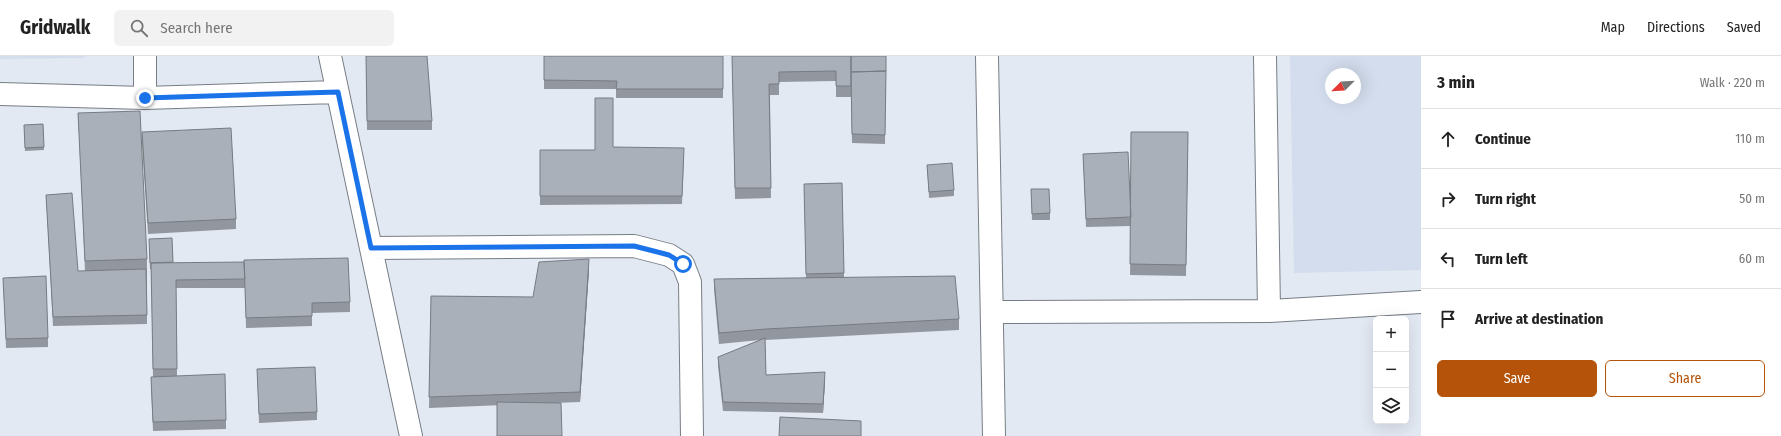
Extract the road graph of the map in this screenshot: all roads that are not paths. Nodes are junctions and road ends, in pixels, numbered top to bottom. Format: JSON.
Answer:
{"nodes":[{"id":1,"x":145,"y":56,"type":"edge"},
{"id":2,"x":330,"y":56,"type":"edge"},
{"id":3,"x":987,"y":56,"type":"edge"},
{"id":4,"x":1265,"y":56,"type":"edge"},
{"id":5,"x":338,"y":92,"type":"junction"},
{"id":6,"x":0,"y":94,"type":"edge"},
{"id":7,"x":145,"y":98,"type":"junction"},
{"id":8,"x":371,"y":248,"type":"junction"},
{"id":9,"x":1421,"y":302,"type":"edge"},
{"id":10,"x":1269,"y":311,"type":"junction"},
{"id":11,"x":992,"y":312,"type":"junction"},
{"id":12,"x":411,"y":436,"type":"edge"},
{"id":13,"x":692,"y":436,"type":"edge"},
{"id":14,"x":994,"y":436,"type":"edge"}],
"edges":[{"from":1,"to":7,"type":"street"},
{"from":2,"to":5,"type":"street"},
{"from":3,"to":11,"type":"street"},
{"from":4,"to":10,"type":"street"},
{"from":5,"to":7,"type":"street"},
{"from":5,"to":8,"type":"street"},
{"from":6,"to":7,"type":"street"},
{"from":8,"to":12,"type":"street"},
{"from":8,"to":13,"type":"street"},
{"from":9,"to":10,"type":"street"},
{"from":10,"to":11,"type":"street"},
{"from":11,"to":14,"type":"street"}]}
